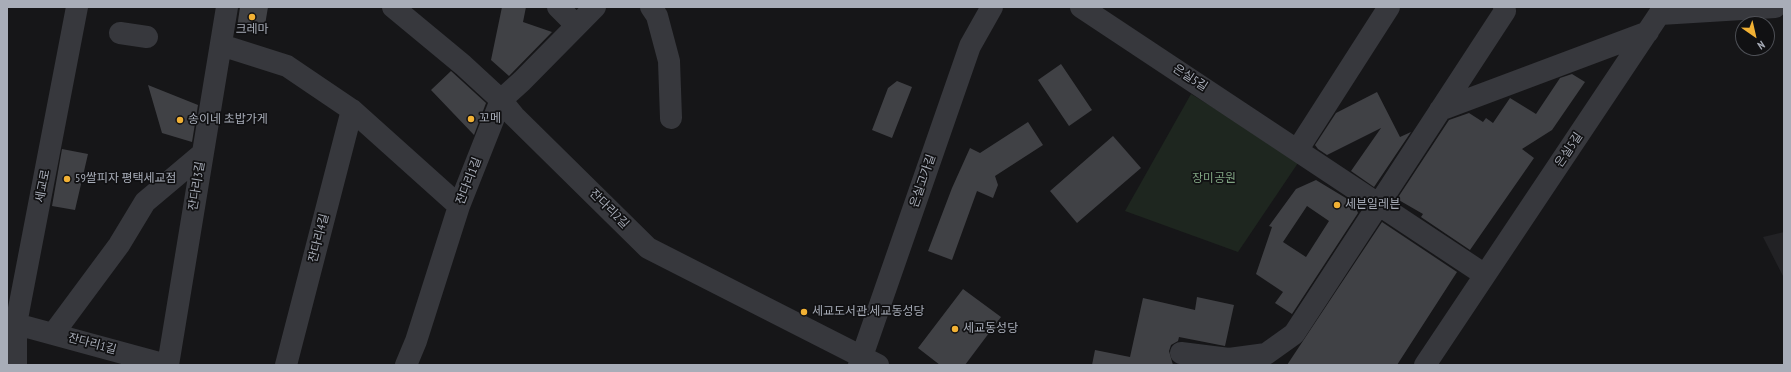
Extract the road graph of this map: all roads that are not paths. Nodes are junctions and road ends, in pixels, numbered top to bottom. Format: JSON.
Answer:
{"nodes":[{"id":1,"x":77,"y":7,"type":"edge"},
{"id":2,"x":227,"y":7,"type":"edge"},
{"id":3,"x":393,"y":7,"type":"edge"},
{"id":4,"x":558,"y":7,"type":"edge"},
{"id":5,"x":595,"y":7,"type":"edge"},
{"id":6,"x":651,"y":7,"type":"edge"},
{"id":7,"x":992,"y":7,"type":"edge"},
{"id":8,"x":1082,"y":7,"type":"edge"},
{"id":9,"x":1389,"y":7,"type":"edge"},
{"id":10,"x":1504,"y":7,"type":"edge"},
{"id":11,"x":1775,"y":7,"type":"edge"},
{"id":12,"x":1662,"y":10,"type":"edge"},
{"id":13,"x":576,"y":25,"type":"junction"},
{"id":14,"x":1648,"y":32,"type":"junction"},
{"id":15,"x":120,"y":33,"type":"dead end"},
{"id":16,"x":147,"y":37,"type":"dead end"},
{"id":17,"x":221,"y":45,"type":"junction"},
{"id":18,"x":501,"y":100,"type":"junction"},
{"id":19,"x":352,"y":110,"type":"junction"},
{"id":20,"x":1440,"y":110,"type":"junction"},
{"id":21,"x":671,"y":118,"type":"dead end"},
{"id":22,"x":1298,"y":149,"type":"junction"},
{"id":23,"x":202,"y":154,"type":"junction"},
{"id":24,"x":1378,"y":204,"type":"junction"},
{"id":25,"x":459,"y":206,"type":"junction"},
{"id":26,"x":1485,"y":275,"type":"junction"},
{"id":27,"x":16,"y":324,"type":"junction"},
{"id":28,"x":53,"y":334,"type":"junction"},
{"id":29,"x":1181,"y":354,"type":"dead end"},
{"id":30,"x":867,"y":363,"type":"edge"},
{"id":31,"x":16,"y":365,"type":"edge"},
{"id":32,"x":168,"y":365,"type":"edge"},
{"id":33,"x":286,"y":365,"type":"edge"},
{"id":34,"x":406,"y":365,"type":"edge"},
{"id":35,"x":1426,"y":365,"type":"edge"}],
"edges":[{"from":1,"to":27,"type":"street","name":"세교로"},
{"from":2,"to":17,"type":"street","name":"잔다리3길"},
{"from":3,"to":18,"type":"street","name":"잔다리2길"},
{"from":4,"to":13,"type":"street"},
{"from":5,"to":13,"type":"street","name":"잔다리1길"},
{"from":6,"to":21,"type":"street"},
{"from":7,"to":30,"type":"street","name":"은실고가길"},
{"from":8,"to":22,"type":"street","name":"은실5길"},
{"from":9,"to":22,"type":"street"},
{"from":10,"to":20,"type":"street"},
{"from":11,"to":12,"type":"street","name":"은실5길"},
{"from":12,"to":14,"type":"street","name":"은실5길"},
{"from":13,"to":18,"type":"street","name":"잔다리1길"},
{"from":14,"to":20,"type":"street"},
{"from":14,"to":26,"type":"street","name":"은실5길"},
{"from":15,"to":16,"type":"street"},
{"from":17,"to":19,"type":"street"},
{"from":17,"to":23,"type":"street","name":"잔다리3길"},
{"from":18,"to":25,"type":"street","name":"잔다리1길"},
{"from":18,"to":30,"type":"street","name":"잔다리2길"},
{"from":19,"to":25,"type":"street"},
{"from":19,"to":33,"type":"street","name":"잔다리4길"},
{"from":20,"to":24,"type":"street"},
{"from":22,"to":24,"type":"street","name":"은실5길"},
{"from":23,"to":28,"type":"street"},
{"from":23,"to":32,"type":"street","name":"잔다리3길"},
{"from":24,"to":26,"type":"street","name":"은실5길"},
{"from":24,"to":29,"type":"street"},
{"from":25,"to":34,"type":"street","name":"잔다리1길"},
{"from":26,"to":35,"type":"street"},
{"from":27,"to":28,"type":"street","name":"잔다리1길"},
{"from":27,"to":31,"type":"street","name":"세교로"},
{"from":28,"to":32,"type":"street","name":"잔다리1길"}]}
